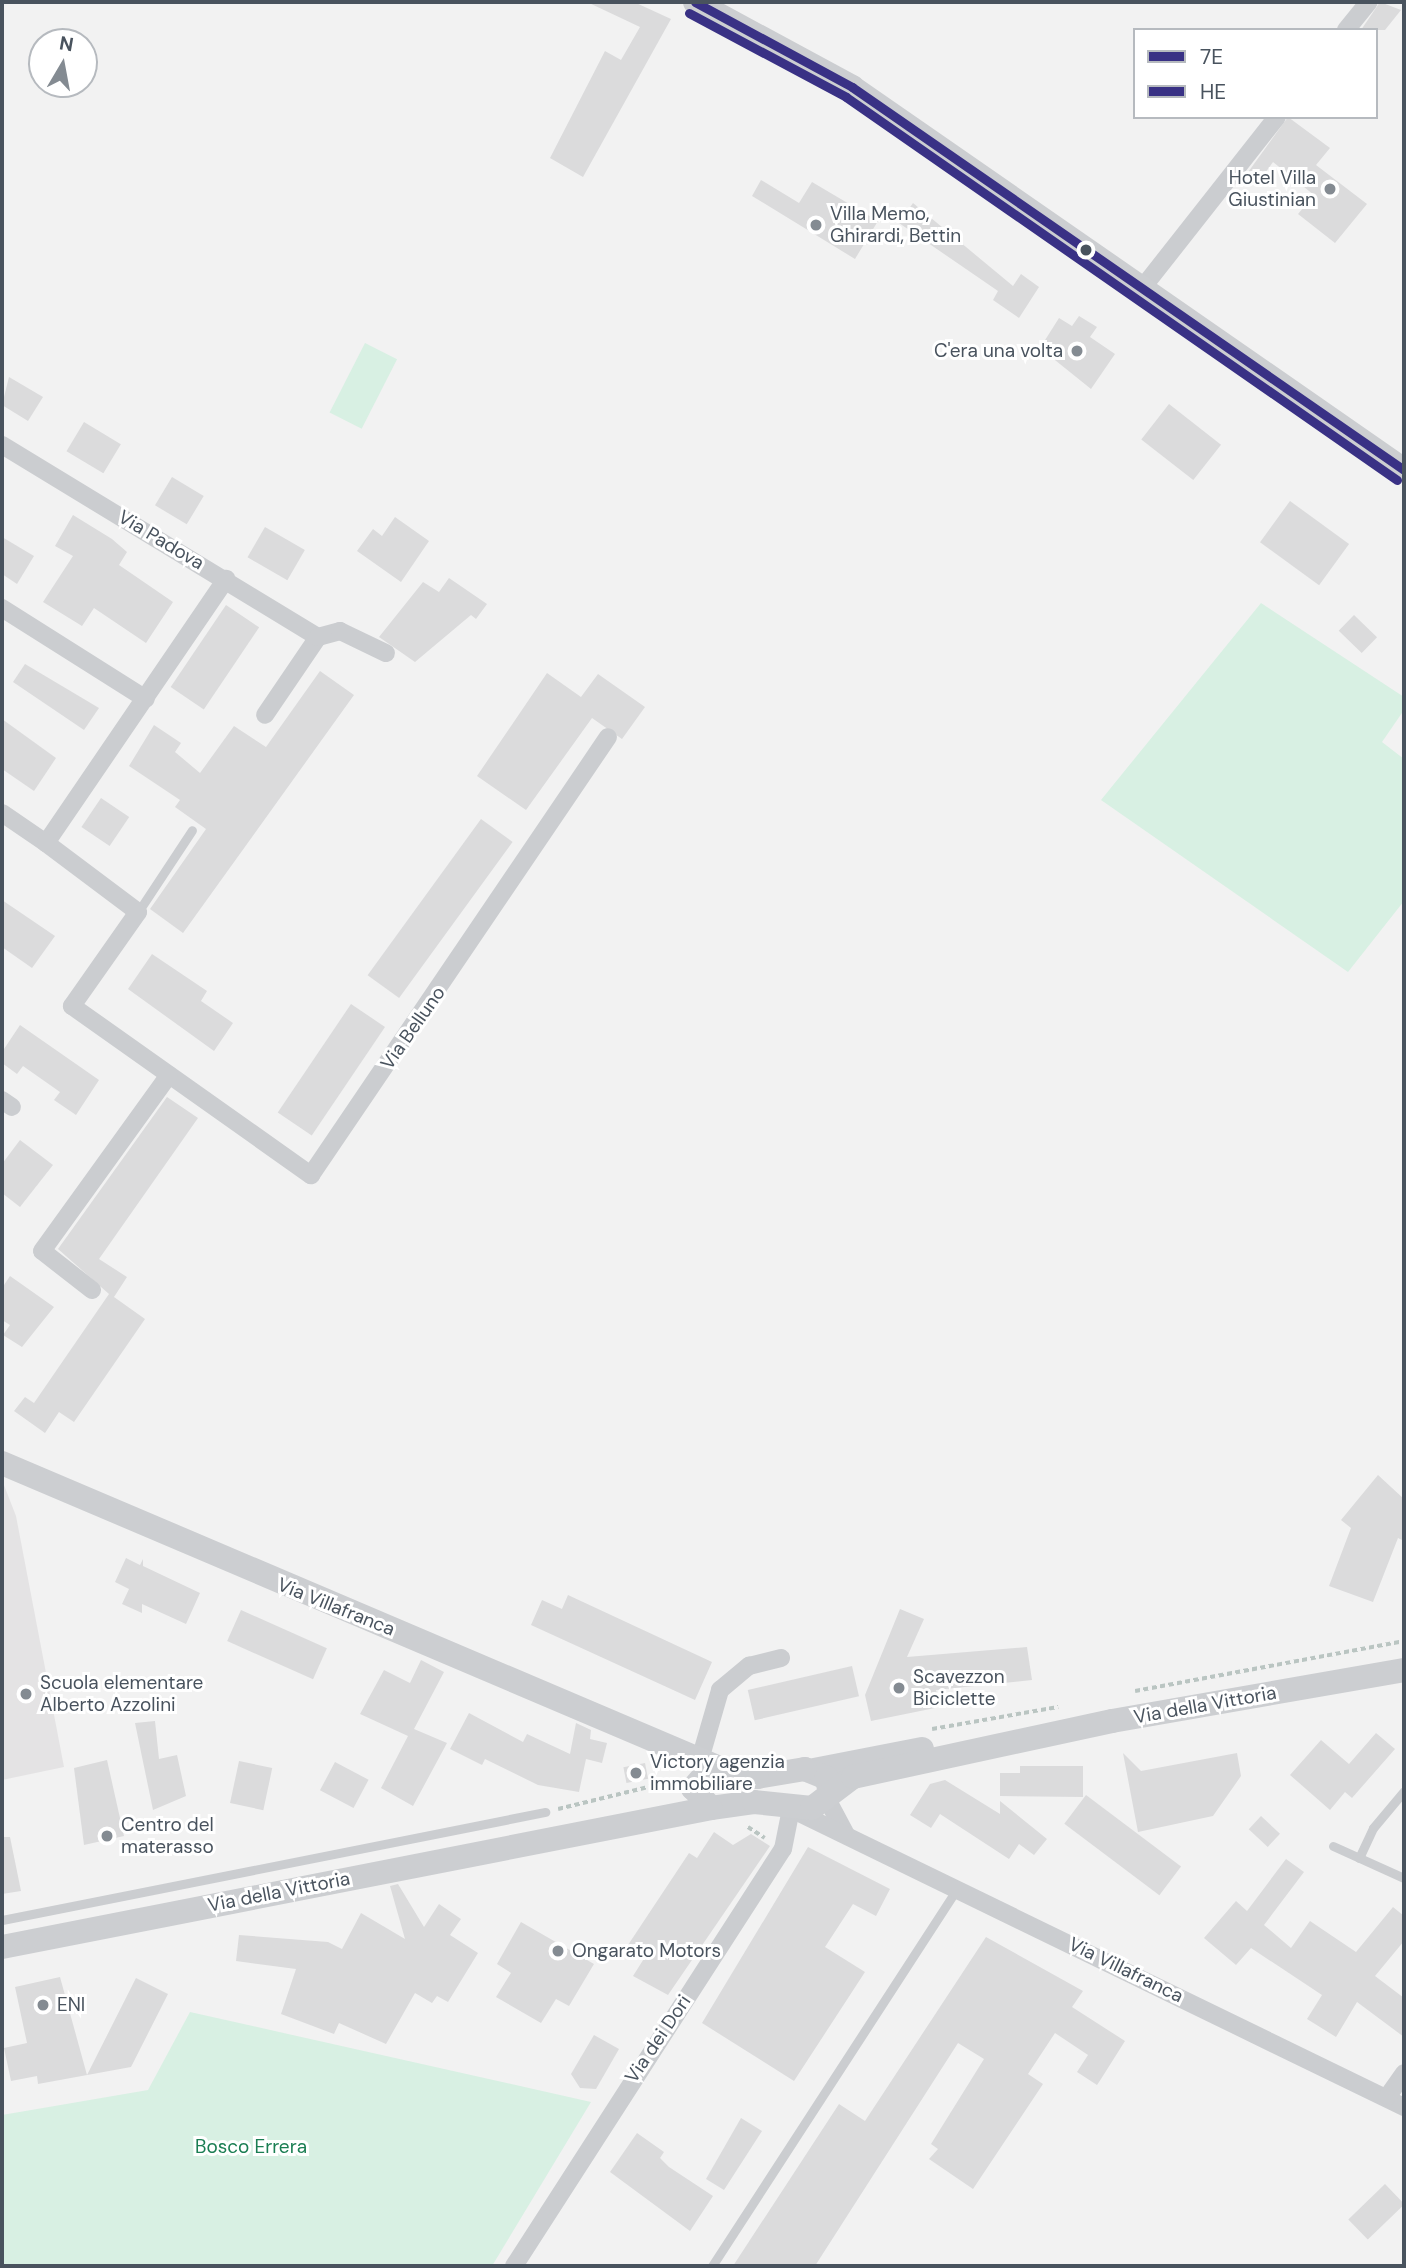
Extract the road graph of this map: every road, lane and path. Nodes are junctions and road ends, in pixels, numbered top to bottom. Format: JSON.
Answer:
{"nodes":[{"id":1,"x":695,"y":2,"type":"edge"},
{"id":2,"x":1369,"y":2,"type":"edge"},
{"id":3,"x":1348,"y":28,"type":"edge"},
{"id":4,"x":1275,"y":119,"type":"edge"},
{"id":5,"x":1140,"y":291,"type":"junction"},
{"id":6,"x":2,"y":445,"type":"edge"},
{"id":7,"x":1404,"y":470,"type":"edge"},
{"id":8,"x":226,"y":579,"type":"junction"},
{"id":9,"x":2,"y":608,"type":"edge"},
{"id":10,"x":318,"y":637,"type":"junction"},
{"id":11,"x":386,"y":653,"type":"dead end"},
{"id":12,"x":146,"y":699,"type":"junction"},
{"id":13,"x":265,"y":715,"type":"dead end"},
{"id":14,"x":608,"y":737,"type":"dead end"},
{"id":15,"x":2,"y":813,"type":"edge"},
{"id":16,"x":192,"y":830,"type":"dead end"},
{"id":17,"x":46,"y":843,"type":"junction"},
{"id":18,"x":138,"y":912,"type":"junction"},
{"id":19,"x":169,"y":1075,"type":"junction"},
{"id":20,"x":92,"y":1290,"type":"dead end"},
{"id":21,"x":2,"y":1463,"type":"edge"},
{"id":22,"x":1404,"y":1641,"type":"edge"},
{"id":23,"x":781,"y":1658,"type":"dead end"},
{"id":24,"x":1404,"y":1670,"type":"edge"},
{"id":25,"x":1131,"y":1692,"type":"dead end"},
{"id":26,"x":1064,"y":1706,"type":"dead end"},
{"id":27,"x":1037,"y":1711,"type":"dead end"},
{"id":28,"x":1006,"y":1744,"type":"junction"},
{"id":29,"x":673,"y":1746,"type":"junction"},
{"id":30,"x":701,"y":1756,"type":"junction"},
{"id":31,"x":814,"y":1770,"type":"junction"},
{"id":32,"x":729,"y":1772,"type":"junction"},
{"id":33,"x":694,"y":1784,"type":"junction"},
{"id":34,"x":1404,"y":1791,"type":"edge"},
{"id":35,"x":828,"y":1796,"type":"junction"},
{"id":36,"x":711,"y":1808,"type":"junction"},
{"id":37,"x":791,"y":1809,"type":"junction"},
{"id":38,"x":545,"y":1812,"type":"dead end"},
{"id":39,"x":846,"y":1834,"type":"junction"},
{"id":40,"x":556,"y":1836,"type":"junction"},
{"id":41,"x":1333,"y":1846,"type":"dead end"},
{"id":42,"x":1359,"y":1858,"type":"junction"},
{"id":43,"x":1404,"y":1878,"type":"edge"},
{"id":44,"x":957,"y":1889,"type":"junction"},
{"id":45,"x":2,"y":1920,"type":"edge"},
{"id":46,"x":2,"y":1947,"type":"edge"},
{"id":47,"x":1404,"y":2073,"type":"edge"},
{"id":48,"x":1388,"y":2096,"type":"junction"},
{"id":49,"x":1404,"y":2107,"type":"edge"},
{"id":50,"x":514,"y":2266,"type":"edge"},
{"id":51,"x":712,"y":2266,"type":"edge"}],
"edges":[{"from":1,"to":5,"type":"main road"},
{"from":2,"to":3,"type":"street"},
{"from":4,"to":5,"type":"street"},
{"from":5,"to":7,"type":"main road"},
{"from":6,"to":8,"type":"street","name":"Via Padova"},
{"from":8,"to":10,"type":"street","name":"Via Padova"},
{"from":8,"to":12,"type":"street"},
{"from":9,"to":12,"type":"street"},
{"from":10,"to":11,"type":"street"},
{"from":10,"to":13,"type":"street"},
{"from":12,"to":17,"type":"street"},
{"from":14,"to":19,"type":"street","name":"Via Belluno"},
{"from":15,"to":17,"type":"street"},
{"from":16,"to":18,"type":"lane"},
{"from":17,"to":18,"type":"street"},
{"from":18,"to":19,"type":"street","name":"Via Belluno"},
{"from":19,"to":20,"type":"street"},
{"from":21,"to":29,"type":"main road","name":"Via Villafranca"},
{"from":22,"to":25,"type":"path"},
{"from":23,"to":30,"type":"street"},
{"from":24,"to":28,"type":"main road","name":"Via della Vittoria"},
{"from":26,"to":27,"type":"path"},
{"from":28,"to":31,"type":"main road","name":"Via della Vittoria"},
{"from":28,"to":35,"type":"main road","name":"Via della Vittoria"},
{"from":29,"to":30,"type":"main road","name":"Via Villafranca"},
{"from":29,"to":33,"type":"main road"},
{"from":30,"to":32,"type":"main road","name":"Via Villafranca"},
{"from":31,"to":32,"type":"main road","name":"Via della Vittoria"},
{"from":31,"to":35,"type":"main road"},
{"from":32,"to":33,"type":"main road","name":"Via della Vittoria"},
{"from":33,"to":36,"type":"main road"},
{"from":33,"to":40,"type":"main road","name":"Via della Vittoria"},
{"from":34,"to":42,"type":"lane"},
{"from":35,"to":37,"type":"main road","name":"Via della Vittoria"},
{"from":35,"to":39,"type":"street"},
{"from":36,"to":37,"type":"main road","name":"Via della Vittoria"},
{"from":36,"to":40,"type":"main road","name":"Via della Vittoria"},
{"from":37,"to":39,"type":"street","name":"Via Villafranca"},
{"from":37,"to":50,"type":"street","name":"Via dei Dori"},
{"from":38,"to":45,"type":"lane"},
{"from":39,"to":44,"type":"street","name":"Via Villafranca"},
{"from":40,"to":46,"type":"main road","name":"Via della Vittoria"},
{"from":41,"to":42,"type":"lane"},
{"from":42,"to":43,"type":"lane"},
{"from":44,"to":48,"type":"street","name":"Via Villafranca"},
{"from":44,"to":51,"type":"lane"},
{"from":47,"to":48,"type":"street"},
{"from":48,"to":49,"type":"street","name":"Via Villafranca"}]}
